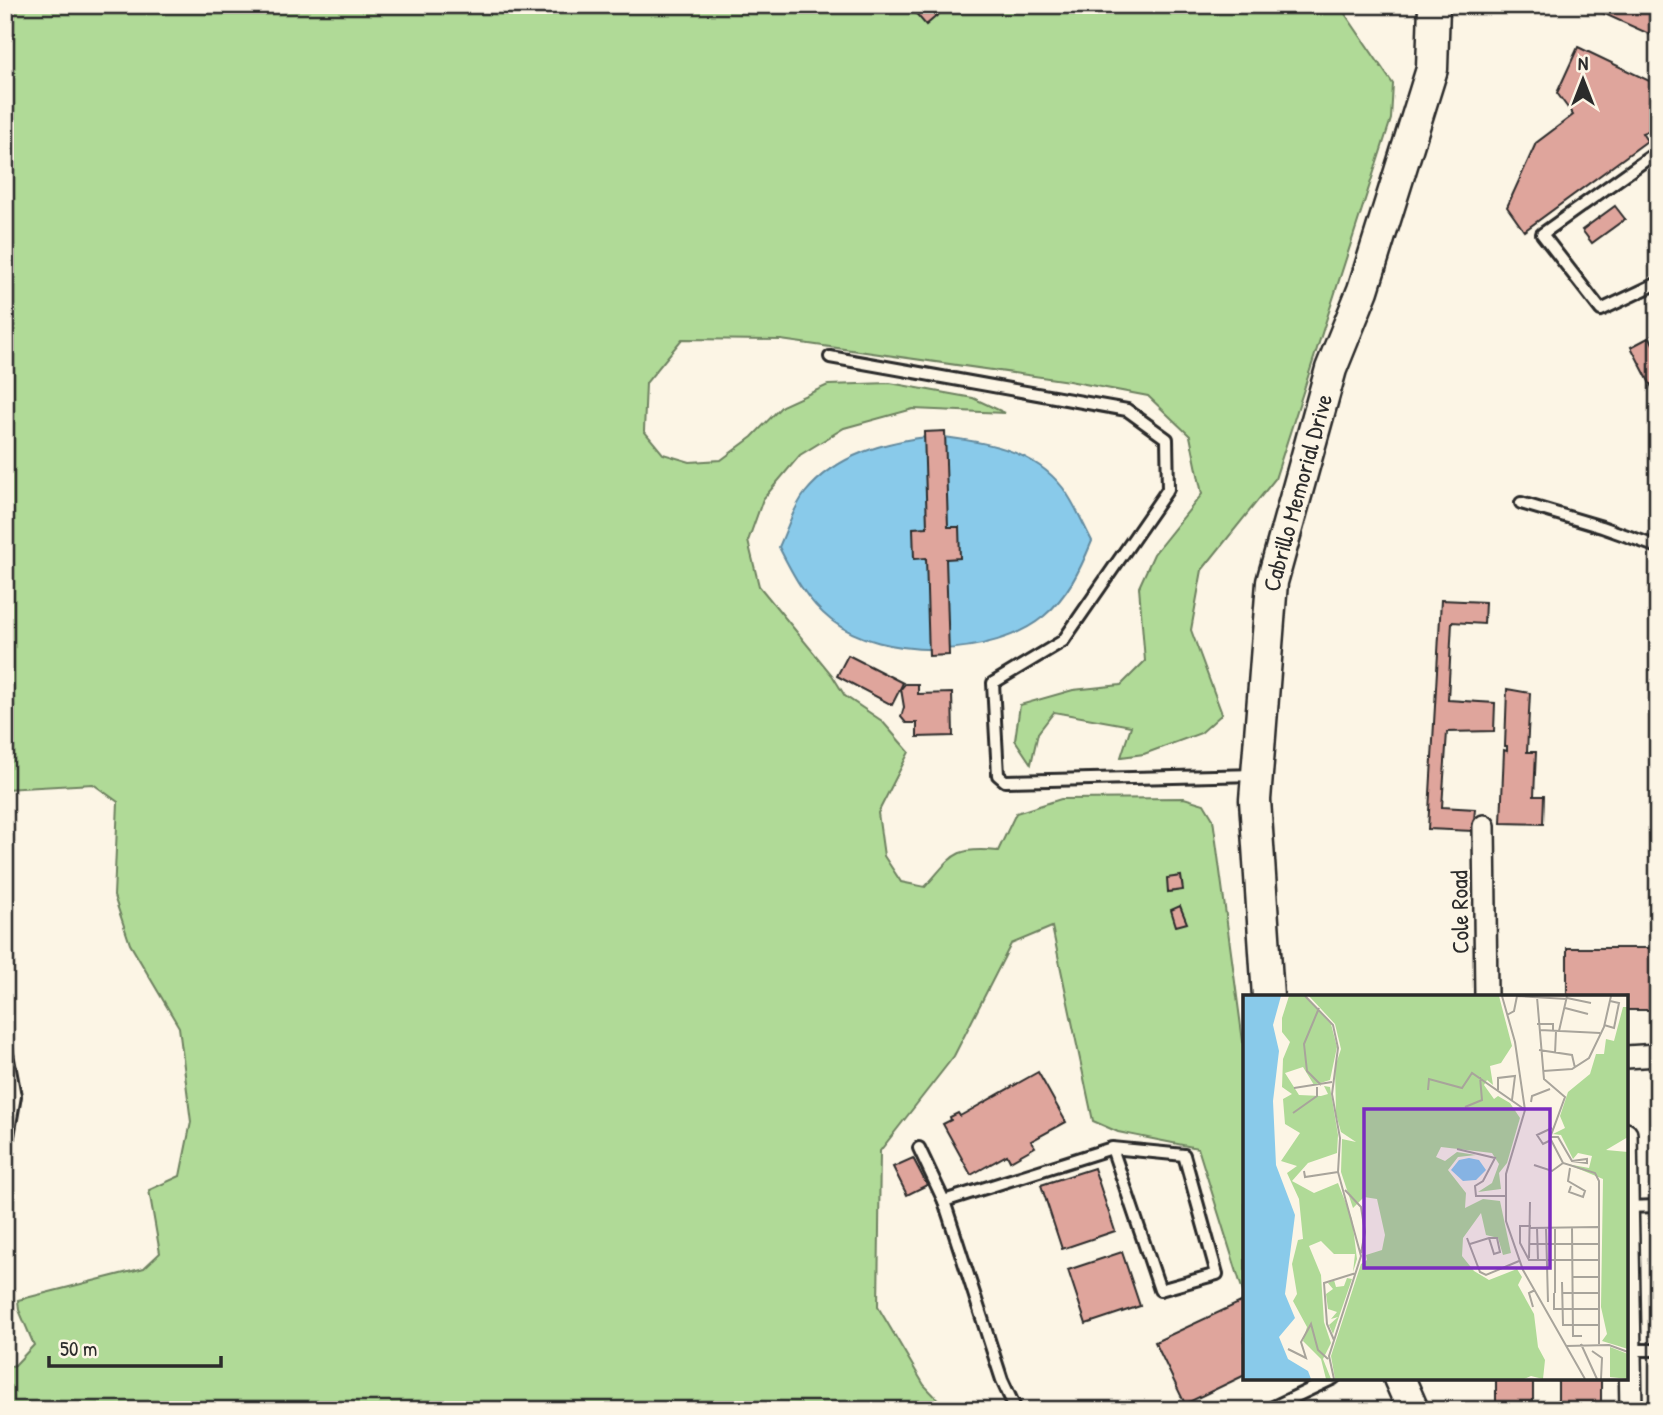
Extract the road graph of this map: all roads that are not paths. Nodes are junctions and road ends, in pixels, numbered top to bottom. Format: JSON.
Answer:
{"nodes":[{"id":1,"x":1434,"y":5,"type":"edge"},
{"id":2,"x":1658,"y":156,"type":"edge"},
{"id":3,"x":1658,"y":283,"type":"edge"},
{"id":4,"x":830,"y":357,"type":"dead end"},
{"id":5,"x":1521,"y":503,"type":"dead end"},
{"id":6,"x":1658,"y":547,"type":"edge"},
{"id":7,"x":1257,"y":775,"type":"junction"},
{"id":8,"x":1484,"y":826,"type":"dead end"},
{"id":9,"x":1268,"y":995,"type":"edge"},
{"id":10,"x":1486,"y":995,"type":"edge"},
{"id":11,"x":5,"y":1043,"type":"edge"},
{"id":12,"x":1658,"y":1055,"type":"edge"},
{"id":13,"x":1628,"y":1057,"type":"edge"},
{"id":14,"x":919,"y":1148,"type":"dead end"},
{"id":15,"x":1112,"y":1148,"type":"junction"},
{"id":16,"x":5,"y":1153,"type":"edge"},
{"id":17,"x":944,"y":1201,"type":"junction"},
{"id":18,"x":1658,"y":1206,"type":"edge"},
{"id":19,"x":1628,"y":1207,"type":"edge"},
{"id":20,"x":1628,"y":1350,"type":"edge"},
{"id":21,"x":1658,"y":1350,"type":"edge"},
{"id":22,"x":1330,"y":1380,"type":"edge"},
{"id":23,"x":1400,"y":1380,"type":"edge"},
{"id":24,"x":1016,"y":1410,"type":"edge"},
{"id":25,"x":1267,"y":1410,"type":"edge"},
{"id":26,"x":1413,"y":1410,"type":"edge"},
{"id":27,"x":1631,"y":1410,"type":"edge"}],
"edges":[{"from":1,"to":7,"type":"main road","name":"Cabrillo Memorial Drive"},
{"from":2,"to":3,"type":"lane"},
{"from":4,"to":7,"type":"lane"},
{"from":5,"to":6,"type":"lane"},
{"from":7,"to":9,"type":"main road","name":"Cabrillo Memorial Drive"},
{"from":8,"to":10,"type":"street","name":"Cole Road"},
{"from":11,"to":16,"type":"lane"},
{"from":12,"to":13,"type":"street"},
{"from":14,"to":17,"type":"lane"},
{"from":15,"to":15,"type":"lane"},
{"from":15,"to":17,"type":"lane"},
{"from":17,"to":24,"type":"lane"},
{"from":18,"to":19,"type":"lane"},
{"from":20,"to":21,"type":"lane"},
{"from":20,"to":27,"type":"street"},
{"from":22,"to":25,"type":"lane"},
{"from":23,"to":26,"type":"main road"}]}
